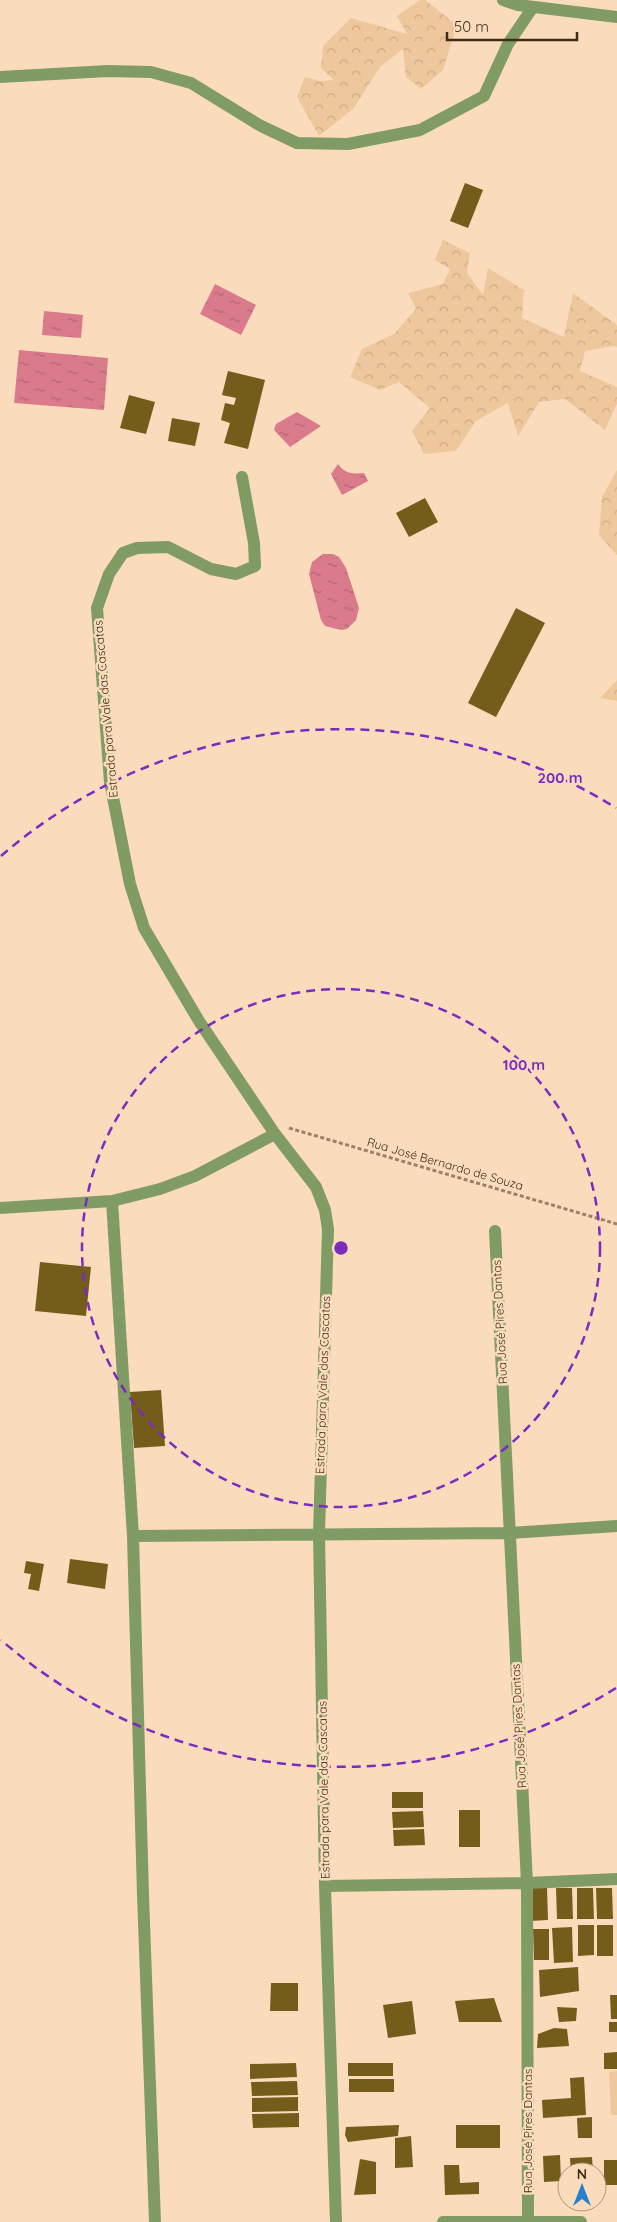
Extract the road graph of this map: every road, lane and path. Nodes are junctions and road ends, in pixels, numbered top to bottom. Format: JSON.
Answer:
{"nodes":[{"id":1,"x":503,"y":0,"type":"edge"},
{"id":2,"x":533,"y":7,"type":"junction"},
{"id":3,"x":617,"y":17,"type":"edge"},
{"id":4,"x":0,"y":77,"type":"edge"},
{"id":5,"x":242,"y":477,"type":"dead end"},
{"id":6,"x":268,"y":1122,"type":"junction"},
{"id":7,"x":275,"y":1134,"type":"junction"},
{"id":8,"x":112,"y":1201,"type":"junction"},
{"id":9,"x":0,"y":1208,"type":"edge"},
{"id":10,"x":617,"y":1224,"type":"edge"},
{"id":11,"x":495,"y":1231,"type":"dead end"},
{"id":12,"x":617,"y":1526,"type":"edge"},
{"id":13,"x":319,"y":1533,"type":"junction"},
{"id":14,"x":510,"y":1533,"type":"junction"},
{"id":15,"x":133,"y":1536,"type":"junction"},
{"id":16,"x":617,"y":1879,"type":"edge"},
{"id":17,"x":527,"y":1883,"type":"junction"},
{"id":18,"x":326,"y":1886,"type":"junction"},
{"id":19,"x":528,"y":2221,"type":"edge"},
{"id":20,"x":155,"y":2222,"type":"edge"},
{"id":21,"x":336,"y":2222,"type":"edge"},
{"id":22,"x":443,"y":2222,"type":"edge"},
{"id":23,"x":581,"y":2222,"type":"edge"}],
"edges":[{"from":1,"to":2,"type":"street"},
{"from":2,"to":3,"type":"street"},
{"from":2,"to":4,"type":"street"},
{"from":5,"to":6,"type":"street","name":"Estrada para Vale das Cascatas"},
{"from":6,"to":7,"type":"street","name":"Estrada para Vale das Cascatas"},
{"from":6,"to":10,"type":"path","name":"Rua José Bernardo de Souza"},
{"from":7,"to":8,"type":"street"},
{"from":7,"to":13,"type":"street","name":"Estrada para Vale das Cascatas"},
{"from":8,"to":9,"type":"street"},
{"from":8,"to":15,"type":"street"},
{"from":11,"to":14,"type":"street","name":"Rua José Pires Dantas"},
{"from":12,"to":14,"type":"street"},
{"from":13,"to":14,"type":"street"},
{"from":13,"to":15,"type":"street"},
{"from":13,"to":18,"type":"street","name":"Estrada para Vale das Cascatas"},
{"from":14,"to":17,"type":"street","name":"Rua José Pires Dantas"},
{"from":15,"to":20,"type":"street"},
{"from":16,"to":17,"type":"street"},
{"from":17,"to":18,"type":"street"},
{"from":17,"to":19,"type":"street","name":"Rua José Pires Dantas"},
{"from":18,"to":21,"type":"street","name":"Estrada para Vale das Cascatas"},
{"from":19,"to":22,"type":"street"},
{"from":19,"to":23,"type":"street"}]}
